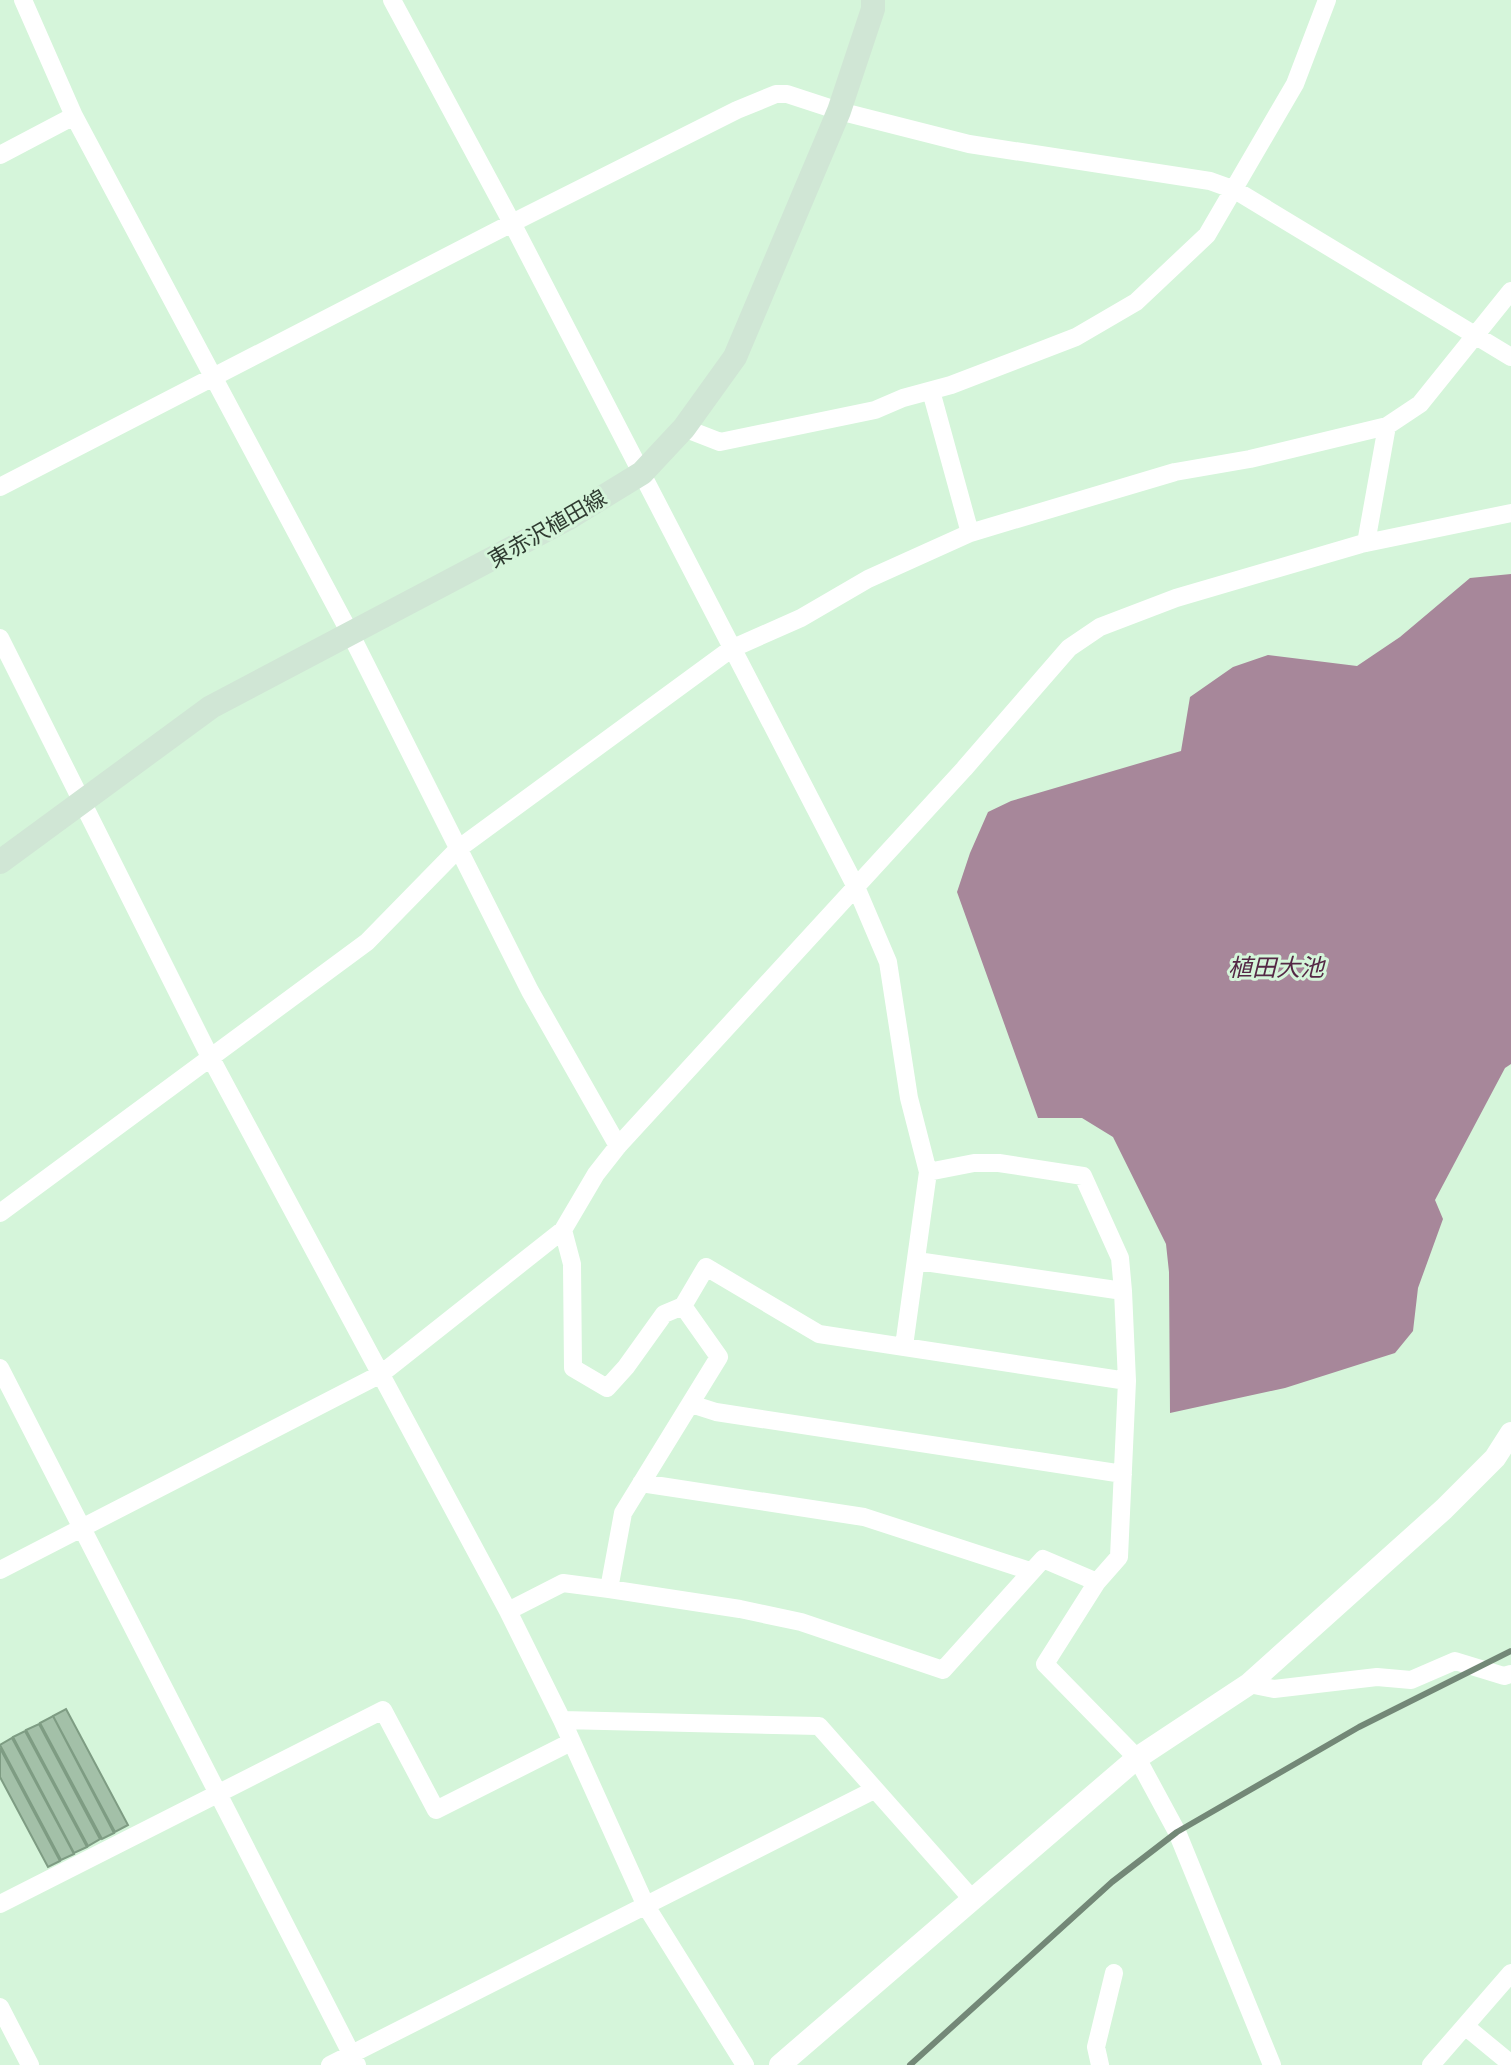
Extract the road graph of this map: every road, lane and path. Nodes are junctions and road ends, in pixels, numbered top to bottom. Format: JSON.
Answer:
{"nodes":[{"id":1,"x":23,"y":0,"type":"edge"},
{"id":2,"x":392,"y":0,"type":"edge"},
{"id":3,"x":873,"y":0,"type":"edge"},
{"id":4,"x":1327,"y":0,"type":"edge"},
{"id":5,"x":839,"y":111,"type":"junction"},
{"id":6,"x":74,"y":116,"type":"junction"},
{"id":7,"x":0,"y":155,"type":"edge"},
{"id":8,"x":1235,"y":190,"type":"junction"},
{"id":9,"x":512,"y":223,"type":"junction"},
{"id":10,"x":1511,"y":291,"type":"edge"},
{"id":11,"x":1474,"y":335,"type":"junction"},
{"id":12,"x":1511,"y":357,"type":"edge"},
{"id":13,"x":214,"y":377,"type":"junction"},
{"id":14,"x":931,"y":391,"type":"junction"},
{"id":15,"x":1387,"y":426,"type":"junction"},
{"id":16,"x":684,"y":428,"type":"junction"},
{"id":17,"x":642,"y":473,"type":"junction"},
{"id":18,"x":0,"y":487,"type":"edge"},
{"id":19,"x":1511,"y":513,"type":"edge"},
{"id":20,"x":970,"y":533,"type":"junction"},
{"id":21,"x":1366,"y":543,"type":"junction"},
{"id":22,"x":351,"y":635,"type":"junction"},
{"id":23,"x":0,"y":638,"type":"edge"},
{"id":24,"x":731,"y":649,"type":"junction"},
{"id":25,"x":83,"y":800,"type":"junction"},
{"id":26,"x":458,"y":849,"type":"junction"},
{"id":27,"x":0,"y":862,"type":"edge"},
{"id":28,"x":856,"y":887,"type":"junction"},
{"id":29,"x":210,"y":1057,"type":"junction"},
{"id":30,"x":618,"y":1146,"type":"junction"},
{"id":31,"x":928,"y":1172,"type":"junction"},
{"id":32,"x":0,"y":1213,"type":"edge"},
{"id":33,"x":563,"y":1230,"type":"junction"},
{"id":34,"x":917,"y":1261,"type":"junction"},
{"id":35,"x":1123,"y":1291,"type":"junction"},
{"id":36,"x":683,"y":1306,"type":"junction"},
{"id":37,"x":904,"y":1346,"type":"junction"},
{"id":38,"x":0,"y":1368,"type":"edge"},
{"id":39,"x":381,"y":1374,"type":"junction"},
{"id":40,"x":1127,"y":1381,"type":"junction"},
{"id":41,"x":691,"y":1404,"type":"junction"},
{"id":42,"x":1511,"y":1433,"type":"edge"},
{"id":43,"x":1123,"y":1474,"type":"junction"},
{"id":44,"x":641,"y":1483,"type":"junction"},
{"id":45,"x":83,"y":1528,"type":"junction"},
{"id":46,"x":0,"y":1570,"type":"edge"},
{"id":47,"x":1030,"y":1571,"type":"junction"},
{"id":48,"x":1097,"y":1582,"type":"junction"},
{"id":49,"x":609,"y":1589,"type":"junction"},
{"id":50,"x":508,"y":1611,"type":"junction"},
{"id":51,"x":1511,"y":1674,"type":"edge"},
{"id":52,"x":1249,"y":1684,"type":"junction"},
{"id":53,"x":562,"y":1720,"type":"junction"},
{"id":54,"x":571,"y":1742,"type":"junction"},
{"id":55,"x":1137,"y":1758,"type":"junction"},
{"id":56,"x":874,"y":1790,"type":"junction"},
{"id":57,"x":220,"y":1793,"type":"junction"},
{"id":58,"x":973,"y":1900,"type":"junction"},
{"id":59,"x":0,"y":1904,"type":"edge"},
{"id":60,"x":646,"y":1906,"type":"junction"},
{"id":61,"x":1114,"y":1973,"type":"dead end"},
{"id":62,"x":1511,"y":1973,"type":"edge"},
{"id":63,"x":0,"y":2007,"type":"edge"},
{"id":64,"x":1465,"y":2026,"type":"junction"},
{"id":65,"x":354,"y":2060,"type":"edge"},
{"id":66,"x":1511,"y":2064,"type":"edge"},
{"id":67,"x":30,"y":2065,"type":"edge"},
{"id":68,"x":330,"y":2065,"type":"edge"},
{"id":69,"x":745,"y":2065,"type":"edge"},
{"id":70,"x":780,"y":2065,"type":"edge"},
{"id":71,"x":1100,"y":2065,"type":"edge"},
{"id":72,"x":1272,"y":2065,"type":"edge"},
{"id":73,"x":1431,"y":2065,"type":"edge"}],
"edges":[{"from":1,"to":6,"type":"street"},
{"from":2,"to":9,"type":"street"},
{"from":3,"to":5,"type":"main road","name":"東赤沢植田線"},
{"from":4,"to":8,"type":"street"},
{"from":5,"to":8,"type":"street"},
{"from":5,"to":9,"type":"street"},
{"from":5,"to":16,"type":"main road","name":"東赤沢植田線"},
{"from":6,"to":7,"type":"street"},
{"from":6,"to":13,"type":"street"},
{"from":8,"to":11,"type":"street"},
{"from":8,"to":14,"type":"street"},
{"from":9,"to":13,"type":"street"},
{"from":9,"to":17,"type":"street"},
{"from":10,"to":11,"type":"street"},
{"from":11,"to":12,"type":"street"},
{"from":11,"to":15,"type":"street"},
{"from":13,"to":18,"type":"street"},
{"from":13,"to":22,"type":"street"},
{"from":14,"to":16,"type":"street"},
{"from":14,"to":20,"type":"street"},
{"from":15,"to":20,"type":"street"},
{"from":15,"to":21,"type":"street"},
{"from":16,"to":17,"type":"main road","name":"東赤沢植田線"},
{"from":17,"to":22,"type":"main road","name":"東赤沢植田線"},
{"from":17,"to":24,"type":"street"},
{"from":19,"to":21,"type":"street"},
{"from":20,"to":24,"type":"street"},
{"from":21,"to":28,"type":"street"},
{"from":22,"to":25,"type":"main road","name":"東赤沢植田線"},
{"from":22,"to":26,"type":"street"},
{"from":23,"to":25,"type":"street"},
{"from":24,"to":26,"type":"street"},
{"from":24,"to":28,"type":"street"},
{"from":25,"to":27,"type":"main road","name":"東赤沢植田線"},
{"from":25,"to":29,"type":"street"},
{"from":26,"to":29,"type":"street"},
{"from":26,"to":30,"type":"street"},
{"from":28,"to":30,"type":"street"},
{"from":28,"to":31,"type":"street"},
{"from":29,"to":32,"type":"street"},
{"from":29,"to":39,"type":"street"},
{"from":30,"to":33,"type":"street"},
{"from":31,"to":34,"type":"street"},
{"from":31,"to":35,"type":"street"},
{"from":33,"to":36,"type":"street"},
{"from":33,"to":39,"type":"street"},
{"from":34,"to":35,"type":"street"},
{"from":34,"to":37,"type":"street"},
{"from":35,"to":40,"type":"street"},
{"from":36,"to":37,"type":"street"},
{"from":36,"to":41,"type":"street"},
{"from":37,"to":40,"type":"street"},
{"from":38,"to":45,"type":"street"},
{"from":39,"to":45,"type":"street"},
{"from":39,"to":50,"type":"street"},
{"from":40,"to":43,"type":"street"},
{"from":41,"to":43,"type":"street"},
{"from":41,"to":44,"type":"street"},
{"from":42,"to":52,"type":"street"},
{"from":43,"to":48,"type":"street"},
{"from":44,"to":47,"type":"street"},
{"from":44,"to":49,"type":"street"},
{"from":45,"to":46,"type":"street"},
{"from":45,"to":57,"type":"street"},
{"from":47,"to":48,"type":"street"},
{"from":47,"to":49,"type":"street"},
{"from":48,"to":55,"type":"street"},
{"from":49,"to":50,"type":"street"},
{"from":50,"to":53,"type":"street"},
{"from":51,"to":52,"type":"street"},
{"from":52,"to":55,"type":"street"},
{"from":53,"to":54,"type":"street"},
{"from":53,"to":56,"type":"street"},
{"from":54,"to":57,"type":"street"},
{"from":54,"to":60,"type":"street"},
{"from":55,"to":58,"type":"street"},
{"from":55,"to":72,"type":"street"},
{"from":56,"to":58,"type":"street"},
{"from":56,"to":60,"type":"street"},
{"from":57,"to":59,"type":"street"},
{"from":57,"to":65,"type":"street"},
{"from":58,"to":70,"type":"street"},
{"from":60,"to":65,"type":"street"},
{"from":60,"to":69,"type":"street"},
{"from":61,"to":71,"type":"street"},
{"from":62,"to":64,"type":"street"},
{"from":63,"to":67,"type":"street"},
{"from":64,"to":66,"type":"street"},
{"from":64,"to":73,"type":"street"},
{"from":65,"to":68,"type":"street"}]}
